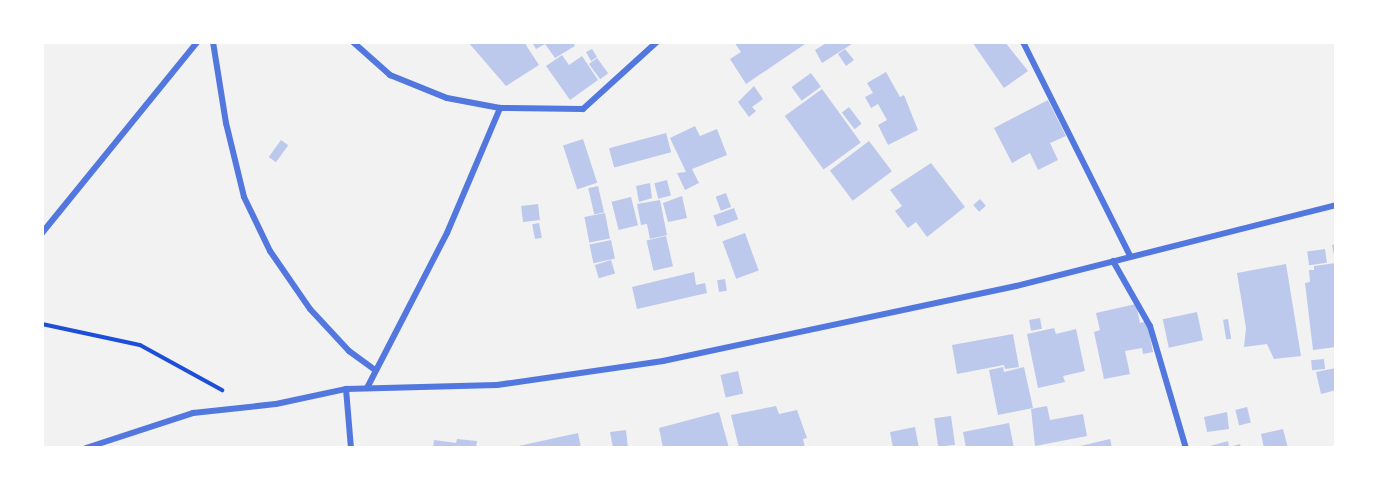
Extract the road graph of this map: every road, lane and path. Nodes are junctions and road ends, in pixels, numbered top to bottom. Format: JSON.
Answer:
{"nodes":[{"id":1,"x":197,"y":42,"type":"edge"},
{"id":2,"x":213,"y":42,"type":"edge"},
{"id":3,"x":353,"y":42,"type":"edge"},
{"id":4,"x":657,"y":42,"type":"edge"},
{"id":5,"x":1023,"y":42,"type":"edge"},
{"id":6,"x":500,"y":108,"type":"junction"},
{"id":7,"x":1336,"y":205,"type":"edge"},
{"id":8,"x":42,"y":233,"type":"edge"},
{"id":9,"x":1130,"y":256,"type":"junction"},
{"id":10,"x":1113,"y":261,"type":"junction"},
{"id":11,"x":42,"y":324,"type":"edge"},
{"id":12,"x":375,"y":370,"type":"junction"},
{"id":13,"x":367,"y":388,"type":"junction"},
{"id":14,"x":346,"y":389,"type":"junction"},
{"id":15,"x":252,"y":406,"type":"junction"},
{"id":16,"x":86,"y":448,"type":"edge"},
{"id":17,"x":351,"y":448,"type":"edge"},
{"id":18,"x":1186,"y":448,"type":"edge"}],
"edges":[{"from":1,"to":8,"type":"street"},
{"from":2,"to":12,"type":"street"},
{"from":3,"to":6,"type":"street"},
{"from":4,"to":6,"type":"street"},
{"from":5,"to":9,"type":"street"},
{"from":6,"to":12,"type":"street"},
{"from":7,"to":9,"type":"street"},
{"from":9,"to":10,"type":"street"},
{"from":10,"to":13,"type":"street"},
{"from":10,"to":18,"type":"street"},
{"from":11,"to":15,"type":"path"},
{"from":12,"to":13,"type":"street"},
{"from":13,"to":14,"type":"street"},
{"from":14,"to":15,"type":"street"},
{"from":14,"to":17,"type":"street"},
{"from":15,"to":16,"type":"street"}]}
